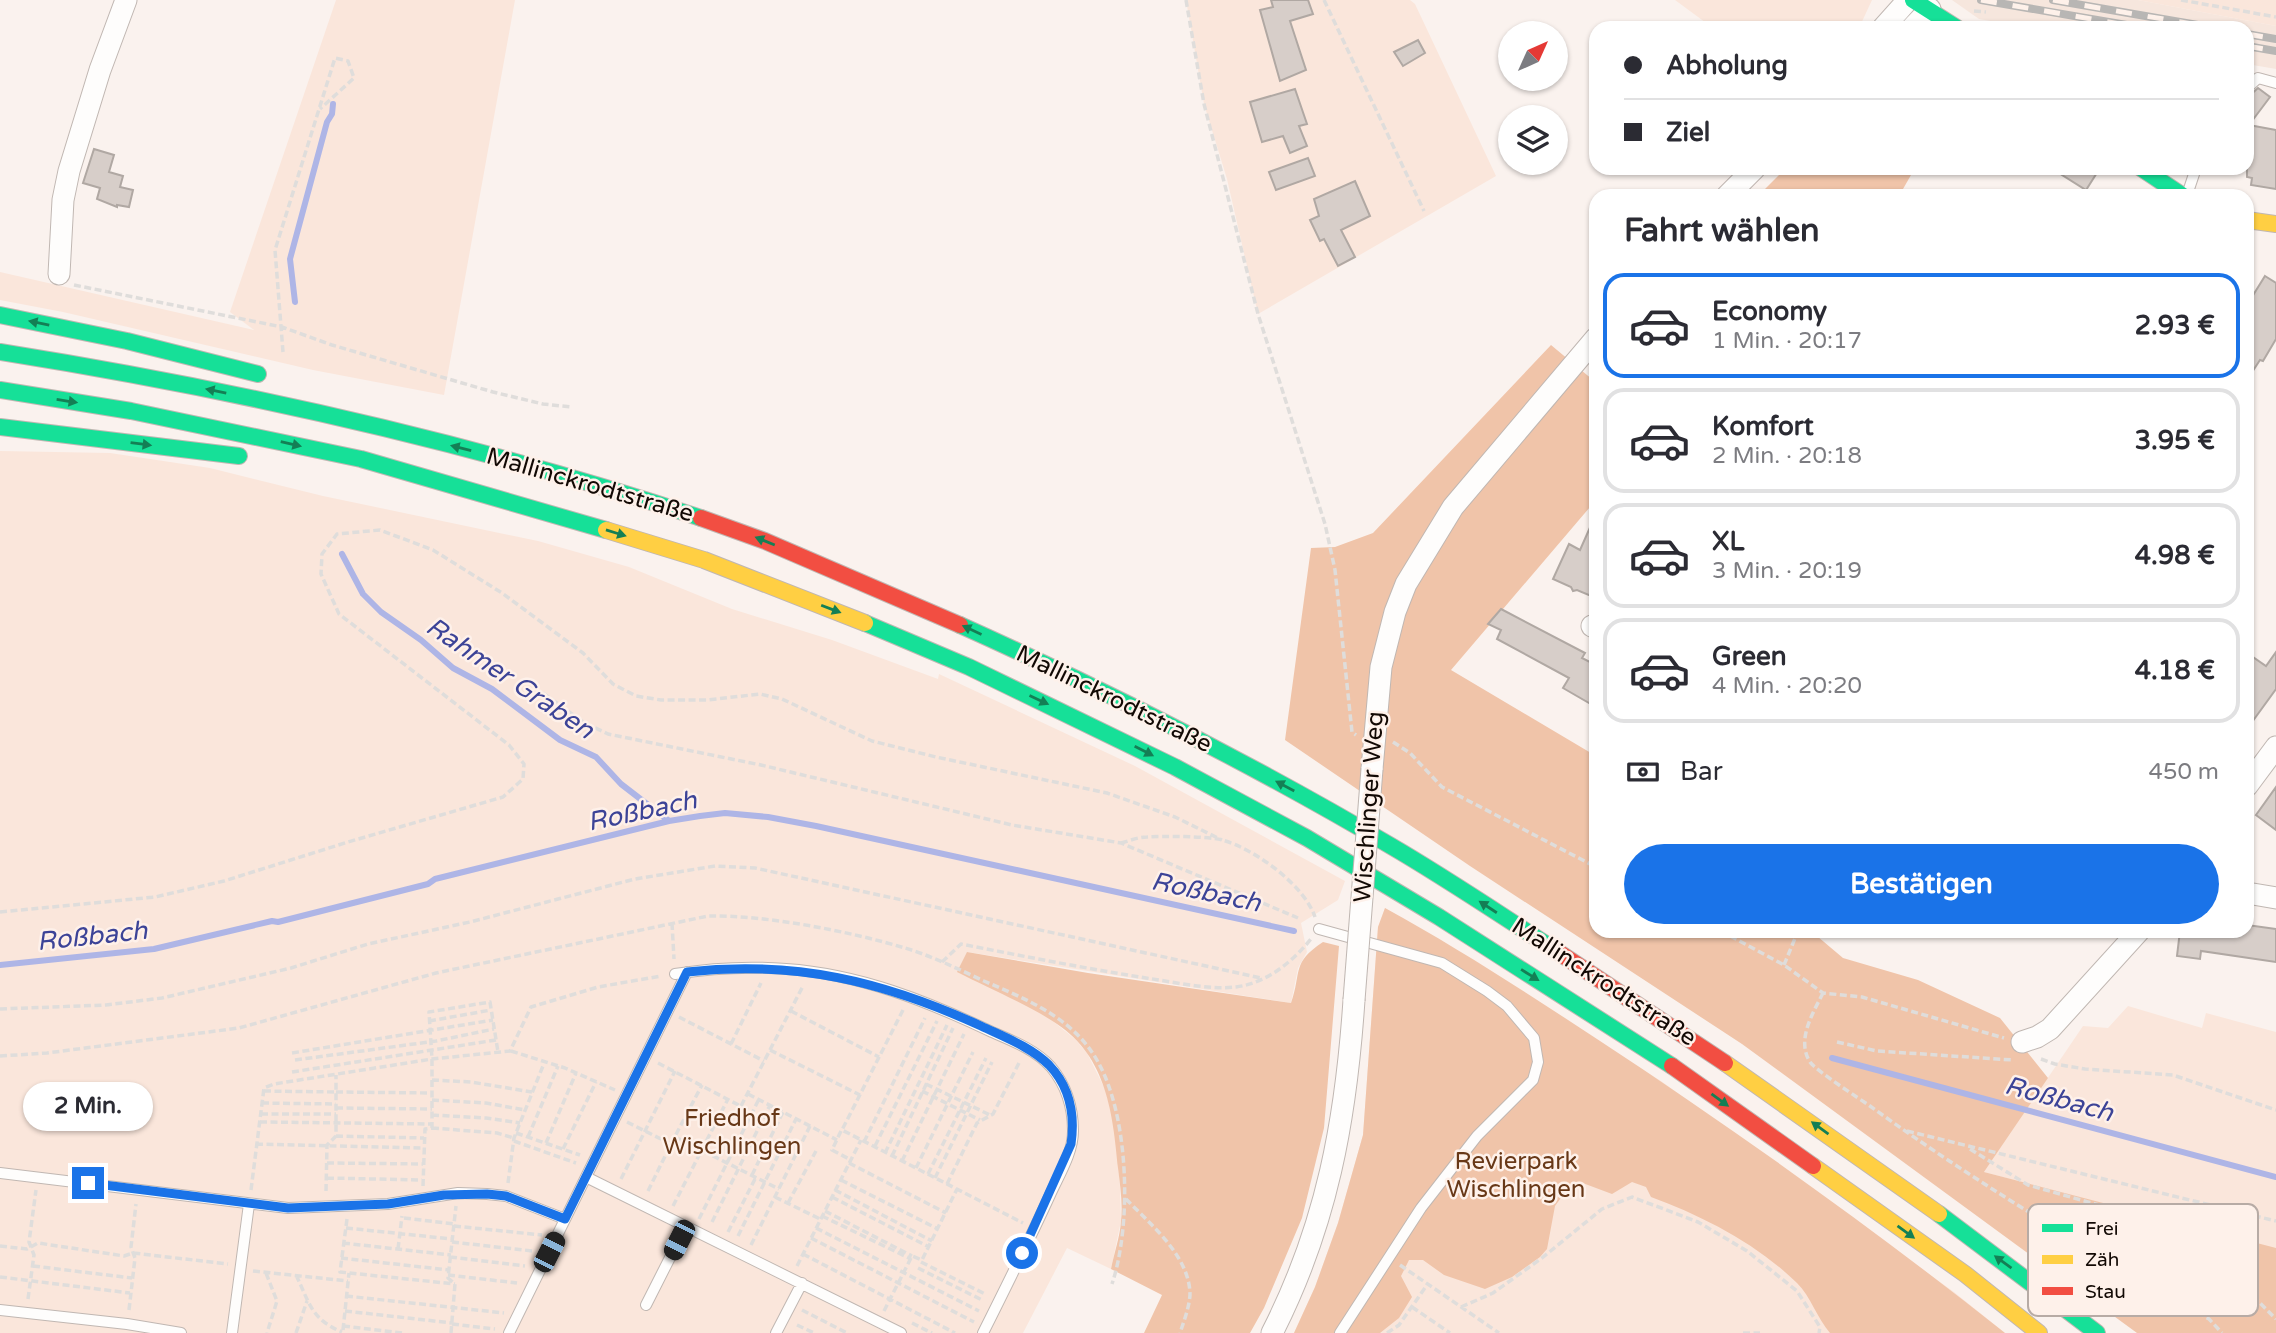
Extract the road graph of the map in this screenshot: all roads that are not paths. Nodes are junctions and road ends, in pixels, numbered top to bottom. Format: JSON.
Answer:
{"nodes":[{"id":1,"x":126,"y":0,"type":"edge"},
{"id":2,"x":1917,"y":12,"type":"edge"},
{"id":3,"x":1898,"y":21,"type":"edge"},
{"id":4,"x":1940,"y":21,"type":"edge"},
{"id":5,"x":2254,"y":82,"type":"edge"},
{"id":6,"x":2276,"y":83,"type":"edge"},
{"id":7,"x":1748,"y":175,"type":"edge"},
{"id":8,"x":2152,"y":175,"type":"edge"},
{"id":9,"x":1734,"y":189,"type":"edge"},
{"id":10,"x":2174,"y":189,"type":"edge"},
{"id":11,"x":2254,"y":221,"type":"edge"},
{"id":12,"x":2276,"y":224,"type":"edge"},
{"id":13,"x":59,"y":274,"type":"road end"},
{"id":14,"x":0,"y":315,"type":"edge"},
{"id":15,"x":1589,"y":346,"type":"edge"},
{"id":16,"x":0,"y":352,"type":"edge"},
{"id":17,"x":273,"y":378,"type":"dead end"},
{"id":18,"x":0,"y":390,"type":"edge"},
{"id":19,"x":0,"y":427,"type":"edge"},
{"id":20,"x":496,"y":440,"type":"dead end"},
{"id":21,"x":257,"y":458,"type":"dead end"},
{"id":22,"x":551,"y":471,"type":"junction"},
{"id":23,"x":377,"y":480,"type":"dead end"},
{"id":24,"x":551,"y":513,"type":"junction"},
{"id":25,"x":2276,"y":747,"type":"edge"},
{"id":26,"x":2254,"y":777,"type":"edge"},
{"id":27,"x":2254,"y":894,"type":"edge"},
{"id":28,"x":2276,"y":898,"type":"edge"},
{"id":29,"x":1319,"y":929,"type":"dead end"},
{"id":30,"x":2134,"y":938,"type":"edge"},
{"id":31,"x":687,"y":972,"type":"junction"},
{"id":32,"x":675,"y":974,"type":"road end"},
{"id":33,"x":2019,"y":1051,"type":"road end"},
{"id":34,"x":591,"y":1168,"type":"junction"},
{"id":35,"x":0,"y":1173,"type":"edge"},
{"id":36,"x":249,"y":1204,"type":"junction"},
{"id":37,"x":565,"y":1219,"type":"junction"},
{"id":38,"x":690,"y":1228,"type":"junction"},
{"id":39,"x":2028,"y":1282,"type":"edge"},
{"id":40,"x":802,"y":1283,"type":"junction"},
{"id":41,"x":646,"y":1305,"type":"dead end"},
{"id":42,"x":0,"y":1310,"type":"edge"},
{"id":43,"x":2074,"y":1316,"type":"edge"},
{"id":44,"x":991,"y":1317,"type":"edge"},
{"id":45,"x":510,"y":1332,"type":"edge"},
{"id":46,"x":181,"y":1333,"type":"edge"},
{"id":47,"x":232,"y":1333,"type":"edge"},
{"id":48,"x":776,"y":1333,"type":"edge"},
{"id":49,"x":901,"y":1333,"type":"edge"},
{"id":50,"x":1272,"y":1333,"type":"edge"},
{"id":51,"x":1340,"y":1333,"type":"edge"},
{"id":52,"x":2039,"y":1333,"type":"edge"},
{"id":53,"x":2097,"y":1333,"type":"edge"}],
"edges":[{"from":1,"to":13,"type":"street"},
{"from":2,"to":3,"type":"street"},
{"from":2,"to":4,"type":"main road"},
{"from":5,"to":6,"type":"lane"},
{"from":7,"to":9,"type":"street"},
{"from":8,"to":10,"type":"main road"},
{"from":11,"to":12,"type":"main road"},
{"from":17,"to":14,"type":"main road","one_way":true},
{"from":15,"to":50,"type":"street","name":"Wischlinger Weg","bridge":true},
{"from":22,"to":16,"type":"main road","name":"Mallinckrodtstraße","one_way":true},
{"from":18,"to":24,"type":"main road","name":"Mallinckrodtstraße","one_way":true},
{"from":19,"to":21,"type":"main road","one_way":true},
{"from":20,"to":22,"type":"main road"},
{"from":39,"to":22,"type":"main road","name":"Mallinckrodtstraße","one_way":true},
{"from":23,"to":24,"type":"main road"},
{"from":24,"to":52,"type":"main road","name":"Mallinckrodtstraße","one_way":true},
{"from":25,"to":26,"type":"street"},
{"from":27,"to":28,"type":"street"},
{"from":29,"to":51,"type":"lane"},
{"from":30,"to":33,"type":"street"},
{"from":31,"to":32,"type":"lane"},
{"from":31,"to":34,"type":"lane"},
{"from":31,"to":44,"type":"lane"},
{"from":34,"to":37,"type":"lane"},
{"from":34,"to":38,"type":"lane"},
{"from":35,"to":36,"type":"lane"},
{"from":36,"to":37,"type":"lane"},
{"from":36,"to":47,"type":"lane"},
{"from":37,"to":45,"type":"lane"},
{"from":38,"to":40,"type":"lane"},
{"from":38,"to":41,"type":"lane"},
{"from":40,"to":48,"type":"lane"},
{"from":40,"to":49,"type":"lane"},
{"from":42,"to":46,"type":"lane"},
{"from":53,"to":43,"type":"main road","name":"Mallinckrodtstraße","one_way":true}]}
